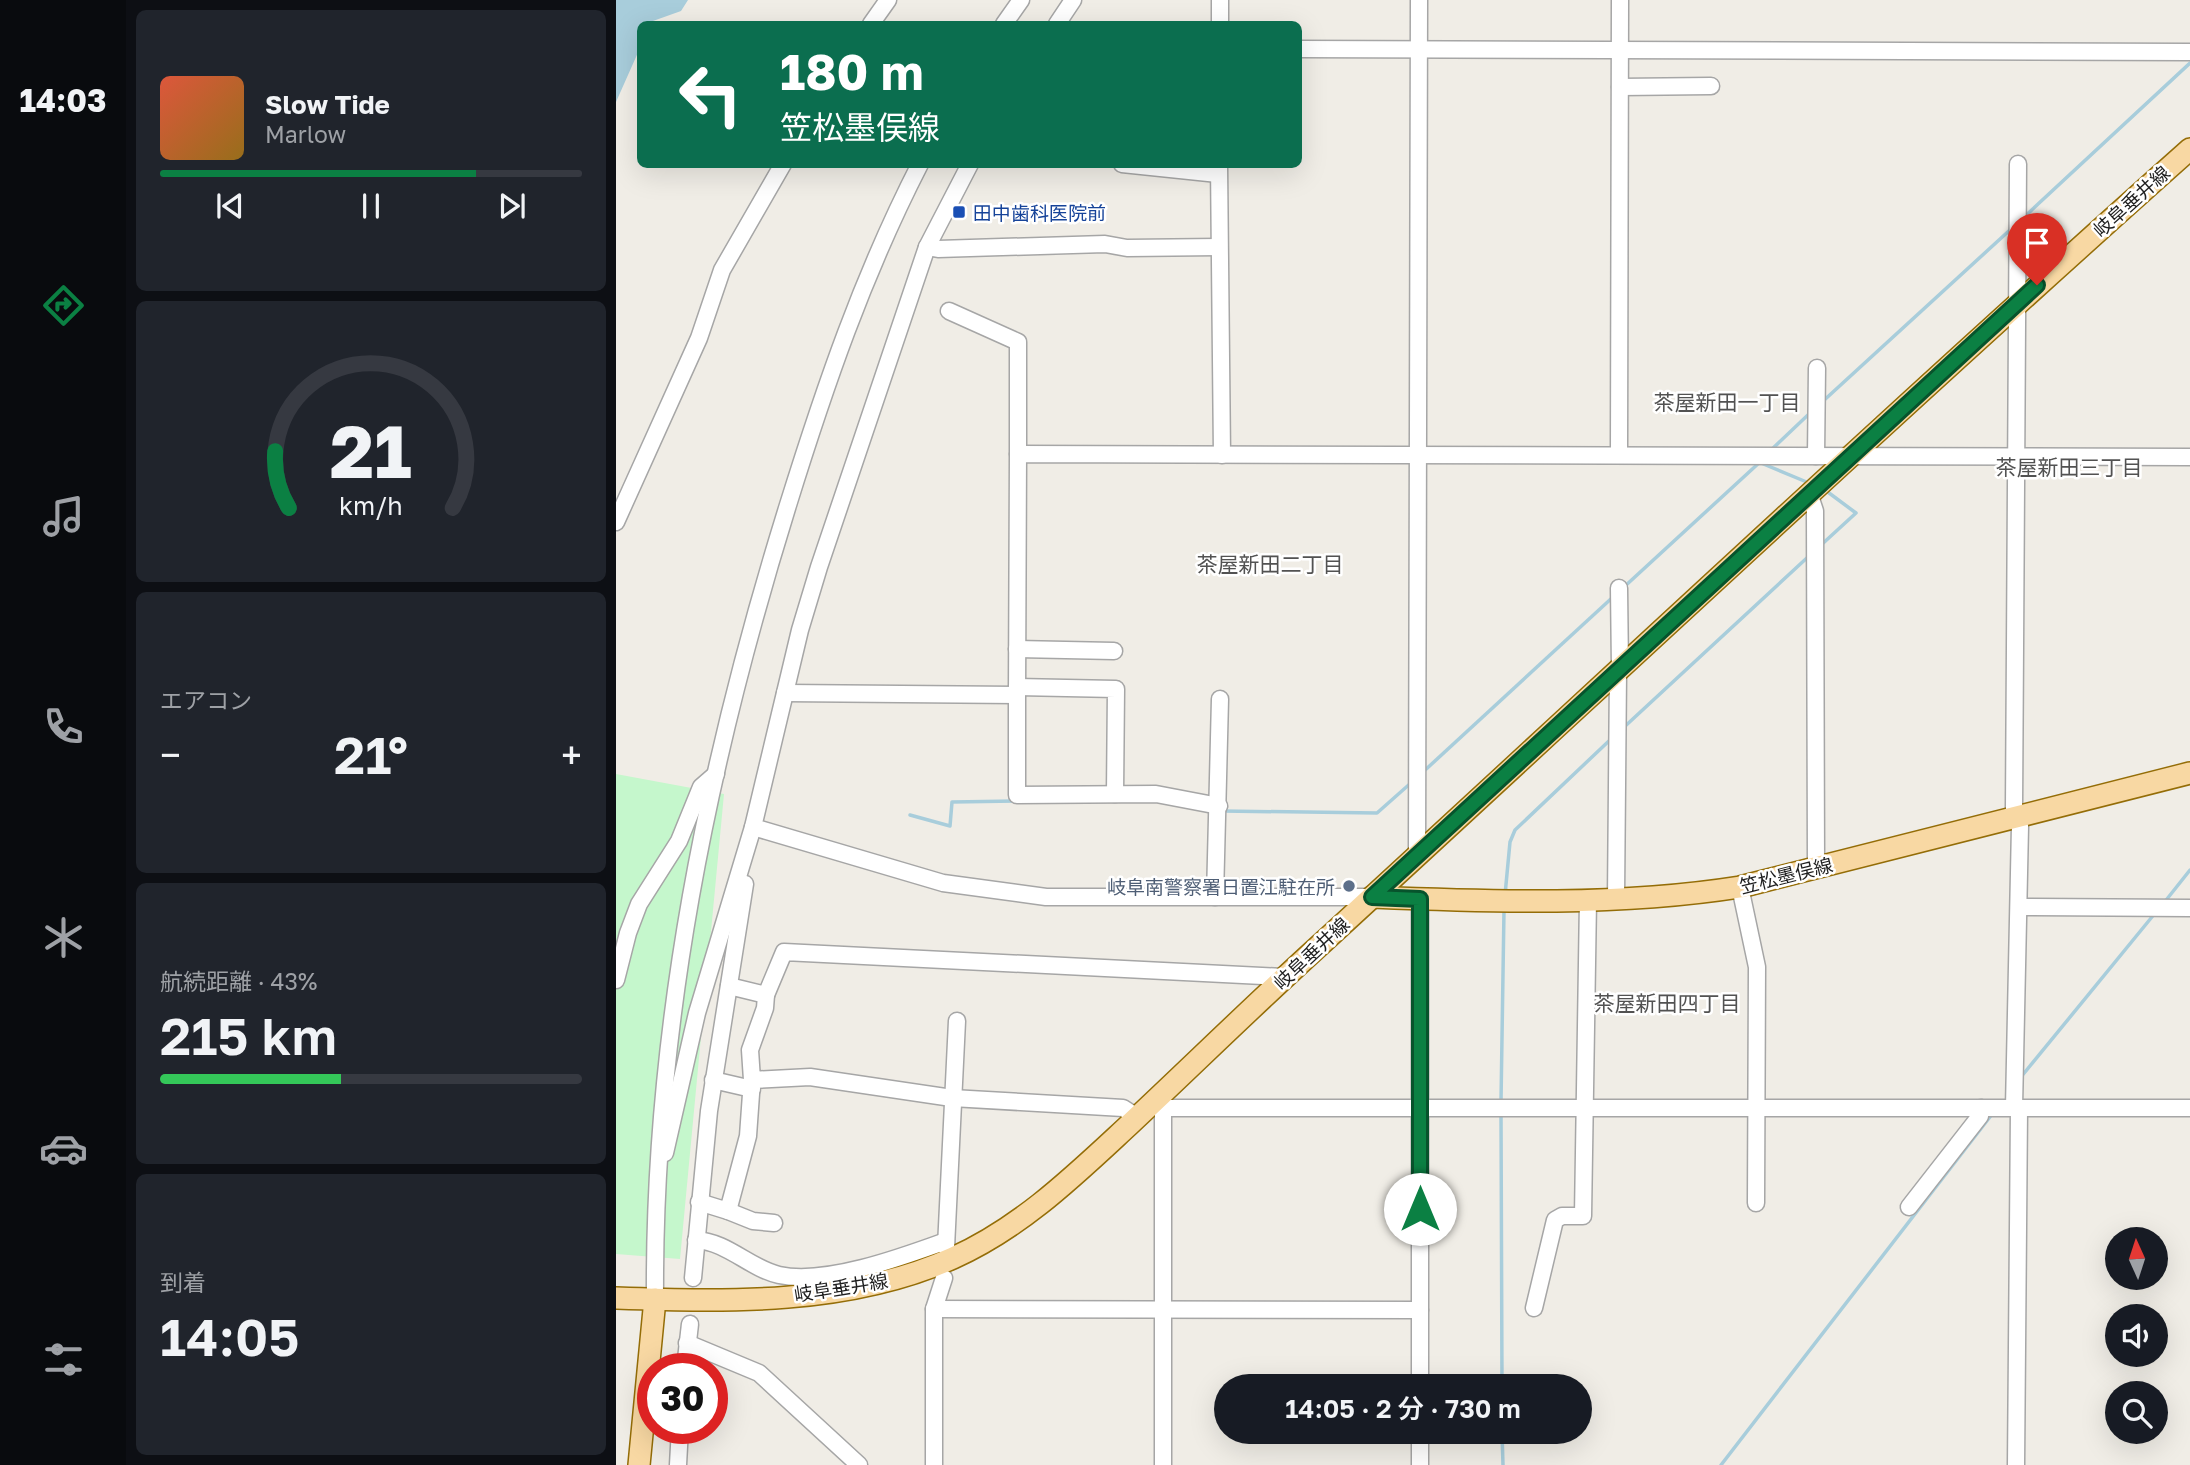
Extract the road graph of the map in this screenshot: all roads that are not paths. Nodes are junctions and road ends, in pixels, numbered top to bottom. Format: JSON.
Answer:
{"nodes":[{"id":1,"x":888,"y":0,"type":"edge"},
{"id":2,"x":1021,"y":0,"type":"edge"},
{"id":3,"x":1073,"y":0,"type":"edge"},
{"id":4,"x":1220,"y":0,"type":"edge"},
{"id":5,"x":1419,"y":0,"type":"edge"},
{"id":6,"x":1620,"y":0,"type":"edge"},
{"id":7,"x":873,"y":21,"type":"edge"},
{"id":8,"x":1006,"y":21,"type":"edge"},
{"id":9,"x":1059,"y":21,"type":"edge"},
{"id":10,"x":1220,"y":21,"type":"edge"},
{"id":11,"x":1302,"y":50,"type":"edge"},
{"id":12,"x":1419,"y":50,"type":"junction"},
{"id":13,"x":1620,"y":52,"type":"junction"},
{"id":14,"x":2190,"y":52,"type":"edge"},
{"id":15,"x":1711,"y":86,"type":"dead end"},
{"id":16,"x":1620,"y":87,"type":"junction"},
{"id":17,"x":2190,"y":149,"type":"edge"},
{"id":18,"x":2018,"y":164,"type":"dead end"},
{"id":19,"x":781,"y":168,"type":"edge"},
{"id":20,"x":918,"y":168,"type":"edge"},
{"id":21,"x":968,"y":168,"type":"edge"},
{"id":22,"x":1200,"y":168,"type":"edge"},
{"id":23,"x":1219,"y":169,"type":"edge"},
{"id":24,"x":927,"y":247,"type":"junction"},
{"id":25,"x":1219,"y":247,"type":"junction"},
{"id":26,"x":2018,"y":302,"type":"junction"},
{"id":27,"x":949,"y":311,"type":"dead end"},
{"id":28,"x":1817,"y":368,"type":"dead end"},
{"id":29,"x":1018,"y":454,"type":"junction"},
{"id":30,"x":1222,"y":455,"type":"junction"},
{"id":31,"x":1418,"y":455,"type":"junction"},
{"id":32,"x":1619,"y":455,"type":"junction"},
{"id":33,"x":1851,"y":455,"type":"junction"},
{"id":34,"x":2014,"y":455,"type":"junction"},
{"id":35,"x":1816,"y":456,"type":"junction"},
{"id":36,"x":2190,"y":457,"type":"edge"},
{"id":37,"x":1810,"y":493,"type":"junction"},
{"id":38,"x":616,"y":522,"type":"edge"},
{"id":39,"x":1619,"y":587,"type":"dead end"},
{"id":40,"x":1017,"y":649,"type":"junction"},
{"id":41,"x":1114,"y":652,"type":"dead end"},
{"id":42,"x":1619,"y":671,"type":"junction"},
{"id":43,"x":1017,"y":691,"type":"junction"},
{"id":44,"x":785,"y":693,"type":"junction"},
{"id":45,"x":1220,"y":699,"type":"dead end"},
{"id":46,"x":2190,"y":773,"type":"edge"},
{"id":47,"x":716,"y":774,"type":"junction"},
{"id":48,"x":1115,"y":794,"type":"junction"},
{"id":49,"x":1219,"y":806,"type":"junction"},
{"id":50,"x":2017,"y":817,"type":"junction"},
{"id":51,"x":753,"y":827,"type":"junction"},
{"id":52,"x":1418,"y":856,"type":"junction"},
{"id":53,"x":744,"y":857,"type":"junction"},
{"id":54,"x":1816,"y":868,"type":"junction"},
{"id":55,"x":1740,"y":887,"type":"junction"},
{"id":56,"x":1215,"y":897,"type":"junction"},
{"id":57,"x":1372,"y":897,"type":"junction"},
{"id":58,"x":1616,"y":898,"type":"junction"},
{"id":59,"x":1420,"y":899,"type":"junction"},
{"id":60,"x":1588,"y":900,"type":"junction"},
{"id":61,"x":2019,"y":907,"type":"junction"},
{"id":62,"x":2190,"y":908,"type":"edge"},
{"id":63,"x":1284,"y":977,"type":"junction"},
{"id":64,"x":616,"y":979,"type":"edge"},
{"id":65,"x":729,"y":986,"type":"junction"},
{"id":66,"x":765,"y":995,"type":"junction"},
{"id":67,"x":957,"y":1021,"type":"dead end"},
{"id":68,"x":713,"y":1080,"type":"junction"},
{"id":69,"x":752,"y":1084,"type":"junction"},
{"id":70,"x":952,"y":1098,"type":"junction"},
{"id":71,"x":1160,"y":1104,"type":"junction"},
{"id":72,"x":1420,"y":1108,"type":"junction"},
{"id":73,"x":1584,"y":1108,"type":"junction"},
{"id":74,"x":1981,"y":1108,"type":"junction"},
{"id":75,"x":2017,"y":1108,"type":"junction"},
{"id":76,"x":2190,"y":1108,"type":"edge"},
{"id":77,"x":1756,"y":1109,"type":"junction"},
{"id":78,"x":1137,"y":1117,"type":"junction"},
{"id":79,"x":657,"y":1182,"type":"junction"},
{"id":80,"x":699,"y":1202,"type":"junction"},
{"id":81,"x":1756,"y":1203,"type":"dead end"},
{"id":82,"x":1909,"y":1207,"type":"dead end"},
{"id":83,"x":728,"y":1211,"type":"junction"},
{"id":84,"x":774,"y":1223,"type":"dead end"},
{"id":85,"x":696,"y":1240,"type":"junction"},
{"id":86,"x":692,"y":1278,"type":"dead end"},
{"id":87,"x":944,"y":1278,"type":"dead end"},
{"id":88,"x":616,"y":1298,"type":"edge"},
{"id":89,"x":649,"y":1299,"type":"junction"},
{"id":90,"x":1534,"y":1308,"type":"dead end"},
{"id":91,"x":934,"y":1309,"type":"junction"},
{"id":92,"x":1162,"y":1309,"type":"junction"},
{"id":93,"x":1420,"y":1310,"type":"junction"},
{"id":94,"x":690,"y":1324,"type":"dead end"},
{"id":95,"x":687,"y":1343,"type":"junction"},
{"id":96,"x":686,"y":1353,"type":"edge"},
{"id":97,"x":1420,"y":1374,"type":"edge"},
{"id":98,"x":679,"y":1444,"type":"edge"},
{"id":99,"x":1420,"y":1444,"type":"edge"},
{"id":100,"x":639,"y":1465,"type":"edge"},
{"id":101,"x":678,"y":1465,"type":"edge"},
{"id":102,"x":859,"y":1465,"type":"edge"},
{"id":103,"x":934,"y":1465,"type":"edge"},
{"id":104,"x":1163,"y":1465,"type":"edge"},
{"id":105,"x":1420,"y":1465,"type":"edge"},
{"id":106,"x":2016,"y":1465,"type":"edge"}],
"edges":[{"from":1,"to":7,"type":"street"},
{"from":2,"to":8,"type":"street"},
{"from":3,"to":9,"type":"street"},
{"from":4,"to":10,"type":"street"},
{"from":5,"to":12,"type":"street"},
{"from":6,"to":13,"type":"street"},
{"from":11,"to":12,"type":"street"},
{"from":12,"to":13,"type":"street"},
{"from":12,"to":31,"type":"street"},
{"from":13,"to":14,"type":"street"},
{"from":13,"to":16,"type":"street"},
{"from":15,"to":16,"type":"street"},
{"from":16,"to":32,"type":"street"},
{"from":17,"to":26,"type":"main road","name":"岐阜垂井線"},
{"from":18,"to":26,"type":"street"},
{"from":19,"to":38,"type":"street"},
{"from":20,"to":47,"type":"street"},
{"from":21,"to":24,"type":"street"},
{"from":22,"to":23,"type":"street"},
{"from":23,"to":25,"type":"street"},
{"from":24,"to":25,"type":"street"},
{"from":24,"to":44,"type":"street"},
{"from":25,"to":30,"type":"street"},
{"from":26,"to":33,"type":"main road","name":"岐阜垂井線"},
{"from":26,"to":34,"type":"street"},
{"from":27,"to":29,"type":"street"},
{"from":28,"to":35,"type":"street"},
{"from":29,"to":30,"type":"street"},
{"from":29,"to":40,"type":"street"},
{"from":30,"to":31,"type":"street"},
{"from":31,"to":32,"type":"street"},
{"from":31,"to":52,"type":"street"},
{"from":32,"to":35,"type":"street"},
{"from":33,"to":34,"type":"street"},
{"from":33,"to":35,"type":"street"},
{"from":33,"to":37,"type":"main road","name":"岐阜垂井線"},
{"from":34,"to":36,"type":"street"},
{"from":34,"to":50,"type":"street"},
{"from":37,"to":42,"type":"main road","name":"岐阜垂井線"},
{"from":37,"to":54,"type":"street"},
{"from":39,"to":42,"type":"street"},
{"from":40,"to":41,"type":"street"},
{"from":40,"to":43,"type":"street"},
{"from":42,"to":52,"type":"main road","name":"岐阜垂井線"},
{"from":42,"to":58,"type":"street"},
{"from":43,"to":44,"type":"street"},
{"from":43,"to":48,"type":"street"},
{"from":43,"to":48,"type":"street"},
{"from":44,"to":51,"type":"street"},
{"from":45,"to":49,"type":"street"},
{"from":46,"to":50,"type":"main road","name":"笠松墨俣線"},
{"from":47,"to":64,"type":"street"},
{"from":47,"to":79,"type":"street"},
{"from":48,"to":49,"type":"street"},
{"from":49,"to":56,"type":"street"},
{"from":50,"to":54,"type":"main road","name":"笠松墨俣線"},
{"from":50,"to":61,"type":"street"},
{"from":51,"to":53,"type":"street"},
{"from":51,"to":56,"type":"street"},
{"from":52,"to":57,"type":"main road","name":"岐阜垂井線"},
{"from":53,"to":65,"type":"street"},
{"from":53,"to":79,"type":"street"},
{"from":54,"to":55,"type":"main road","name":"笠松墨俣線"},
{"from":55,"to":58,"type":"main road","name":"笠松墨俣線"},
{"from":55,"to":77,"type":"street"},
{"from":56,"to":57,"type":"street"},
{"from":57,"to":59,"type":"main road","name":"笠松墨俣線"},
{"from":57,"to":63,"type":"main road","name":"岐阜垂井線"},
{"from":58,"to":60,"type":"main road","name":"笠松墨俣線"},
{"from":59,"to":60,"type":"main road","name":"笠松墨俣線"},
{"from":59,"to":72,"type":"street"},
{"from":60,"to":73,"type":"street"},
{"from":61,"to":62,"type":"street"},
{"from":61,"to":75,"type":"street"},
{"from":63,"to":66,"type":"street"},
{"from":63,"to":71,"type":"main road","name":"岐阜垂井線"},
{"from":65,"to":66,"type":"street"},
{"from":65,"to":68,"type":"street"},
{"from":66,"to":69,"type":"street"},
{"from":67,"to":70,"type":"street"},
{"from":68,"to":69,"type":"street"},
{"from":68,"to":80,"type":"street"},
{"from":69,"to":70,"type":"street"},
{"from":69,"to":83,"type":"street"},
{"from":70,"to":78,"type":"street"},
{"from":70,"to":85,"type":"street"},
{"from":71,"to":72,"type":"street"},
{"from":71,"to":78,"type":"main road","name":"岐阜垂井線"},
{"from":71,"to":92,"type":"street"},
{"from":72,"to":73,"type":"street"},
{"from":72,"to":93,"type":"street"},
{"from":73,"to":77,"type":"street"},
{"from":73,"to":90,"type":"street"},
{"from":74,"to":75,"type":"street"},
{"from":74,"to":77,"type":"street"},
{"from":74,"to":82,"type":"street"},
{"from":75,"to":76,"type":"street"},
{"from":75,"to":106,"type":"street"},
{"from":77,"to":81,"type":"street"},
{"from":78,"to":89,"type":"main road","name":"岐阜垂井線"},
{"from":79,"to":89,"type":"street"},
{"from":80,"to":83,"type":"street"},
{"from":80,"to":85,"type":"street"},
{"from":83,"to":84,"type":"street"},
{"from":85,"to":86,"type":"street"},
{"from":87,"to":91,"type":"street"},
{"from":88,"to":89,"type":"main road","name":"岐阜垂井線"},
{"from":89,"to":100,"type":"main road"},
{"from":91,"to":92,"type":"street"},
{"from":91,"to":103,"type":"street"},
{"from":92,"to":93,"type":"street"},
{"from":92,"to":104,"type":"street"},
{"from":93,"to":97,"type":"street"},
{"from":94,"to":95,"type":"street"},
{"from":95,"to":96,"type":"street"},
{"from":95,"to":102,"type":"street"},
{"from":98,"to":101,"type":"street"},
{"from":99,"to":105,"type":"street"}]}
